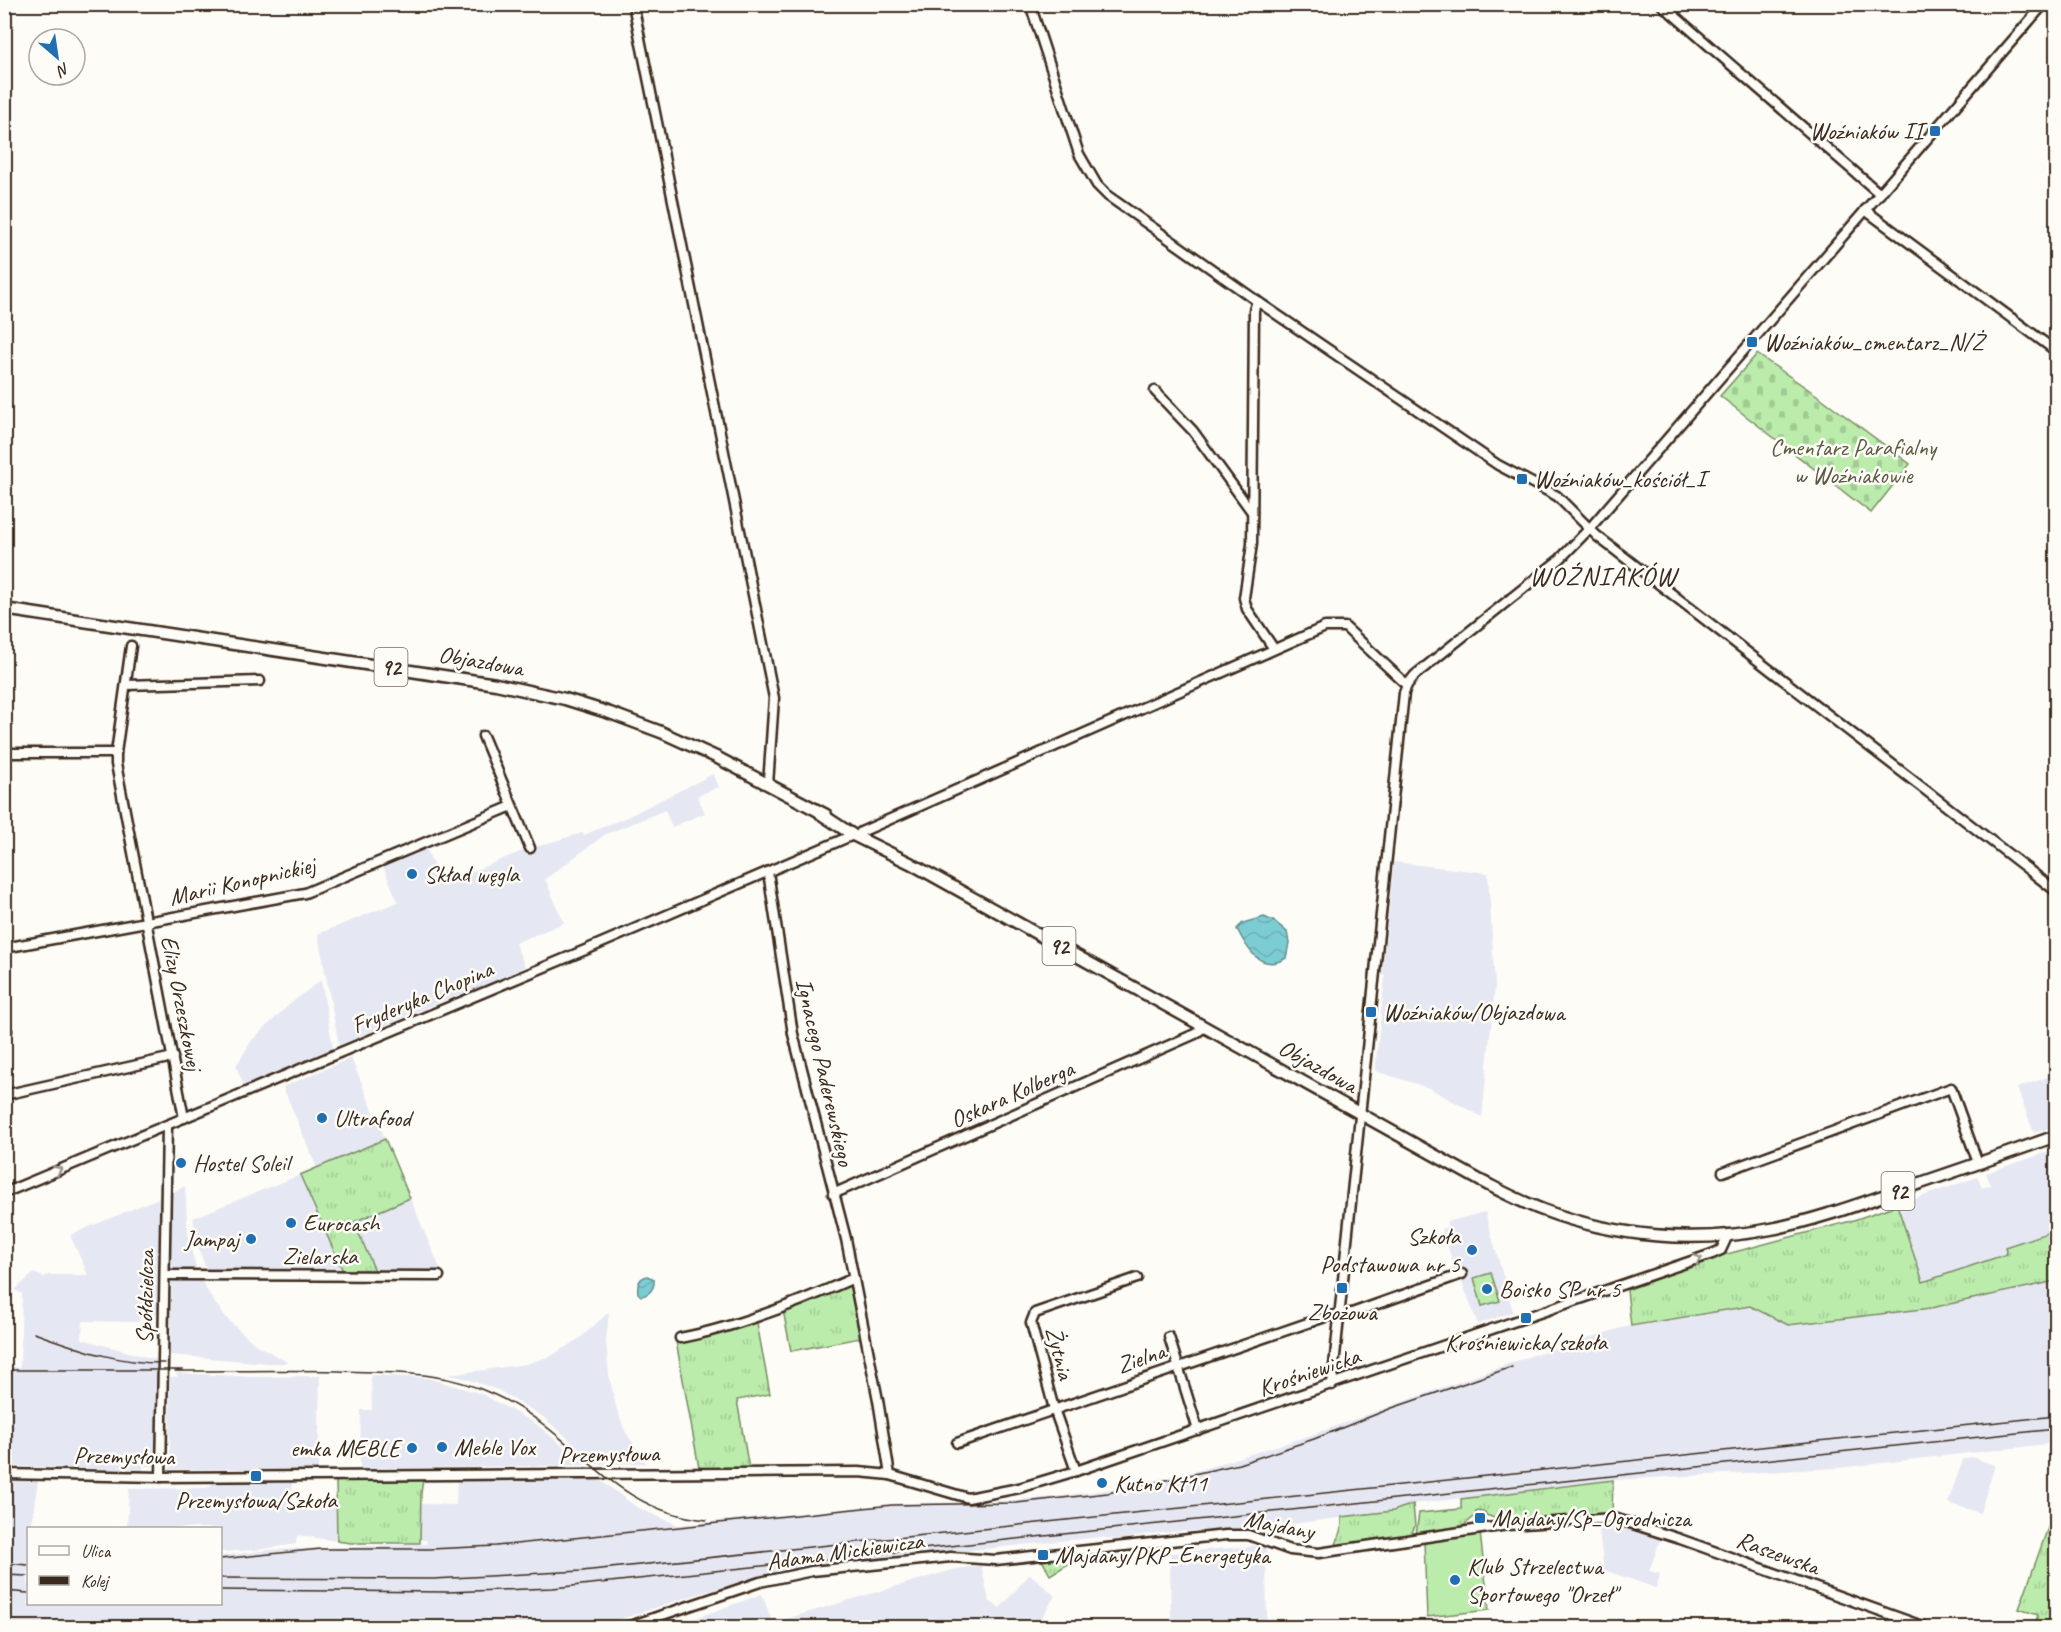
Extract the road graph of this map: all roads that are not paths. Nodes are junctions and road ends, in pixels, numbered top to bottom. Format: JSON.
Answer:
{"nodes":[{"id":1,"x":633,"y":4,"type":"edge"},
{"id":2,"x":1030,"y":4,"type":"edge"},
{"id":3,"x":1661,"y":4,"type":"edge"},
{"id":4,"x":2044,"y":4,"type":"edge"},
{"id":5,"x":1880,"y":194,"type":"junction"},
{"id":6,"x":1866,"y":210,"type":"junction"},
{"id":7,"x":1257,"y":301,"type":"junction"},
{"id":8,"x":2056,"y":351,"type":"edge"},
{"id":9,"x":1155,"y":391,"type":"dead end"},
{"id":10,"x":1252,"y":512,"type":"junction"},
{"id":11,"x":1590,"y":528,"type":"junction"},
{"id":12,"x":4,"y":609,"type":"edge"},
{"id":13,"x":131,"y":646,"type":"dead end"},
{"id":14,"x":1274,"y":649,"type":"junction"},
{"id":15,"x":260,"y":681,"type":"dead end"},
{"id":16,"x":126,"y":685,"type":"junction"},
{"id":17,"x":1407,"y":685,"type":"junction"},
{"id":18,"x":483,"y":736,"type":"dead end"},
{"id":19,"x":4,"y":753,"type":"edge"},
{"id":20,"x":116,"y":753,"type":"junction"},
{"id":21,"x":768,"y":785,"type":"junction"},
{"id":22,"x":512,"y":806,"type":"junction"},
{"id":23,"x":857,"y":833,"type":"junction"},
{"id":24,"x":530,"y":848,"type":"dead end"},
{"id":25,"x":768,"y":872,"type":"junction"},
{"id":26,"x":2056,"y":891,"type":"edge"},
{"id":27,"x":147,"y":922,"type":"junction"},
{"id":28,"x":4,"y":948,"type":"edge"},
{"id":29,"x":1204,"y":1027,"type":"junction"},
{"id":30,"x":173,"y":1057,"type":"junction"},
{"id":31,"x":4,"y":1095,"type":"edge"},
{"id":32,"x":1360,"y":1114,"type":"junction"},
{"id":33,"x":184,"y":1118,"type":"junction"},
{"id":34,"x":167,"y":1125,"type":"junction"},
{"id":35,"x":143,"y":1135,"type":"junction"},
{"id":36,"x":2056,"y":1136,"type":"edge"},
{"id":37,"x":166,"y":1145,"type":"junction"},
{"id":38,"x":1978,"y":1163,"type":"junction"},
{"id":39,"x":1724,"y":1172,"type":"dead end"},
{"id":40,"x":4,"y":1193,"type":"edge"},
{"id":41,"x":833,"y":1194,"type":"junction"},
{"id":42,"x":1728,"y":1235,"type":"junction"},
{"id":43,"x":1462,"y":1274,"type":"dead end"},
{"id":44,"x":165,"y":1275,"type":"junction"},
{"id":45,"x":439,"y":1276,"type":"dead end"},
{"id":46,"x":854,"y":1278,"type":"junction"},
{"id":47,"x":1137,"y":1278,"type":"dead end"},
{"id":48,"x":1339,"y":1315,"type":"junction"},
{"id":49,"x":1168,"y":1337,"type":"dead end"},
{"id":50,"x":680,"y":1338,"type":"dead end"},
{"id":51,"x":1177,"y":1366,"type":"junction"},
{"id":52,"x":1332,"y":1385,"type":"junction"},
{"id":53,"x":1054,"y":1409,"type":"junction"},
{"id":54,"x":1198,"y":1430,"type":"junction"},
{"id":55,"x":957,"y":1443,"type":"dead end"},
{"id":56,"x":1076,"y":1471,"type":"junction"},
{"id":57,"x":4,"y":1474,"type":"edge"},
{"id":58,"x":890,"y":1475,"type":"junction"},
{"id":59,"x":161,"y":1476,"type":"junction"},
{"id":60,"x":1614,"y":1518,"type":"joint"},
{"id":61,"x":971,"y":1558,"type":"joint"},
{"id":62,"x":624,"y":1628,"type":"edge"},
{"id":63,"x":1928,"y":1628,"type":"edge"}],
"edges":[{"from":1,"to":21,"type":"street"},
{"from":2,"to":7,"type":"street"},
{"from":3,"to":5,"type":"street"},
{"from":4,"to":5,"type":"street"},
{"from":5,"to":6,"type":"street"},
{"from":6,"to":8,"type":"street"},
{"from":6,"to":11,"type":"street"},
{"from":7,"to":10,"type":"street"},
{"from":7,"to":11,"type":"street"},
{"from":9,"to":10,"type":"street"},
{"from":10,"to":14,"type":"street"},
{"from":11,"to":17,"type":"street"},
{"from":11,"to":26,"type":"street"},
{"from":12,"to":21,"type":"main road","name":"Objazdowa","number":"92"},
{"from":13,"to":16,"type":"street","name":"Elizy Orzeszkowej"},
{"from":14,"to":17,"type":"street","name":"Fryderyka Chopina"},
{"from":14,"to":23,"type":"street","name":"Fryderyka Chopina"},
{"from":15,"to":16,"type":"street"},
{"from":16,"to":20,"type":"street","name":"Elizy Orzeszkowej"},
{"from":17,"to":32,"type":"street"},
{"from":18,"to":22,"type":"street"},
{"from":19,"to":20,"type":"street"},
{"from":20,"to":27,"type":"street","name":"Elizy Orzeszkowej"},
{"from":21,"to":23,"type":"main road","name":"Objazdowa","number":"92"},
{"from":22,"to":24,"type":"street"},
{"from":22,"to":27,"type":"street","name":"Marii Konopnickiej"},
{"from":23,"to":25,"type":"street","name":"Fryderyka Chopina"},
{"from":23,"to":29,"type":"main road","name":"Objazdowa","number":"92"},
{"from":25,"to":33,"type":"street","name":"Fryderyka Chopina"},
{"from":25,"to":41,"type":"street","name":"Ignacego Paderewskiego"},
{"from":27,"to":28,"type":"street","name":"Marii Konopnickiej"},
{"from":27,"to":30,"type":"street","name":"Elizy Orzeszkowej"},
{"from":29,"to":32,"type":"main road","name":"Objazdowa","number":"92"},
{"from":29,"to":41,"type":"street","name":"Oskara Kolberga"},
{"from":30,"to":31,"type":"street"},
{"from":30,"to":33,"type":"street","name":"Elizy Orzeszkowej"},
{"from":32,"to":42,"type":"main road","name":"Objazdowa","number":"92"},
{"from":32,"to":48,"type":"street"},
{"from":33,"to":34,"type":"street","name":"Fryderyka Chopina"},
{"from":34,"to":35,"type":"street","name":"Fryderyka Chopina"},
{"from":34,"to":37,"type":"street","name":"Spółdzielcza"},
{"from":35,"to":37,"type":"street"},
{"from":40,"to":35,"type":"street","name":"Fryderyka Chopina","one_way":true},
{"from":36,"to":38,"type":"main road","number":"92"},
{"from":37,"to":44,"type":"street","name":"Spółdzielcza"},
{"from":38,"to":39,"type":"street"},
{"from":38,"to":42,"type":"main road","number":"92"},
{"from":41,"to":46,"type":"street","name":"Ignacego Paderewskiego"},
{"from":52,"to":42,"type":"street","name":"Krośniewicka","one_way":true},
{"from":43,"to":48,"type":"street","name":"Zielna"},
{"from":44,"to":45,"type":"street","name":"Zielarska"},
{"from":44,"to":59,"type":"street","name":"Spółdzielcza"},
{"from":46,"to":50,"type":"street"},
{"from":46,"to":58,"type":"street","name":"Ignacego Paderewskiego"},
{"from":47,"to":53,"type":"street","name":"Żytnia"},
{"from":48,"to":51,"type":"street","name":"Zielna"},
{"from":48,"to":52,"type":"street"},
{"from":49,"to":51,"type":"street"},
{"from":51,"to":53,"type":"street","name":"Zielna"},
{"from":51,"to":54,"type":"street"},
{"from":52,"to":54,"type":"street","name":"Krośniewicka"},
{"from":53,"to":55,"type":"street","name":"Zielna"},
{"from":53,"to":56,"type":"street","name":"Żytnia"},
{"from":54,"to":56,"type":"street","name":"Krośniewicka"},
{"from":56,"to":58,"type":"street","name":"Krośniewicka"},
{"from":57,"to":59,"type":"street","name":"Przemysłowa"},
{"from":58,"to":59,"type":"street","name":"Przemysłowa"},
{"from":60,"to":61,"type":"street","name":"Majdany"},
{"from":60,"to":63,"type":"street","name":"Raszewska"},
{"from":61,"to":62,"type":"street","name":"Adama Mickiewicza"}]}
